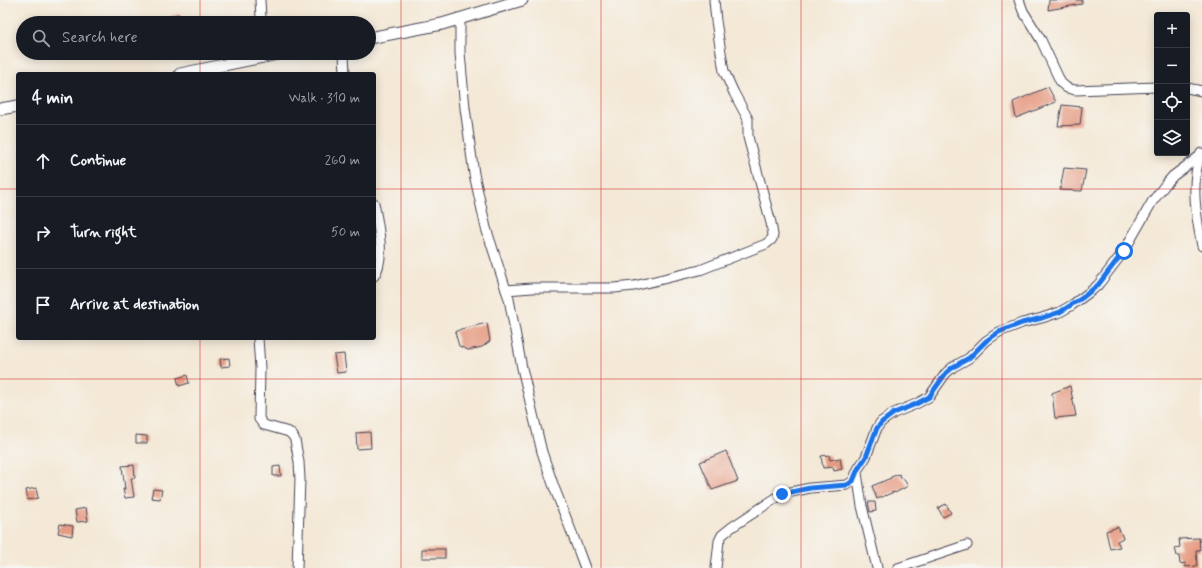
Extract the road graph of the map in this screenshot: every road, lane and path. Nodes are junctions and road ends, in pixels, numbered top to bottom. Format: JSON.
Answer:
{"nodes":[{"id":1,"x":260,"y":0,"type":"edge"},
{"id":2,"x":522,"y":0,"type":"edge"},
{"id":3,"x":714,"y":0,"type":"edge"},
{"id":4,"x":1019,"y":0,"type":"edge"},
{"id":5,"x":261,"y":16,"type":"edge"},
{"id":6,"x":460,"y":19,"type":"junction"},
{"id":7,"x":376,"y":37,"type":"edge"},
{"id":8,"x":244,"y":60,"type":"edge"},
{"id":9,"x":344,"y":60,"type":"edge"},
{"id":10,"x":189,"y":72,"type":"edge"},
{"id":11,"x":345,"y":72,"type":"edge"},
{"id":12,"x":1154,"y":87,"type":"edge"},
{"id":13,"x":1190,"y":89,"type":"edge"},
{"id":14,"x":1202,"y":91,"type":"edge"},
{"id":15,"x":16,"y":106,"type":"edge"},
{"id":16,"x":0,"y":109,"type":"edge"},
{"id":17,"x":1201,"y":153,"type":"edge"},
{"id":18,"x":376,"y":214,"type":"edge"},
{"id":19,"x":1202,"y":246,"type":"edge"},
{"id":20,"x":376,"y":272,"type":"edge"},
{"id":21,"x":506,"y":290,"type":"junction"},
{"id":22,"x":258,"y":340,"type":"edge"},
{"id":23,"x":856,"y":469,"type":"junction"},
{"id":24,"x":967,"y":545,"type":"dead end"},
{"id":25,"x":297,"y":568,"type":"edge"},
{"id":26,"x":585,"y":568,"type":"edge"},
{"id":27,"x":716,"y":568,"type":"edge"},
{"id":28,"x":877,"y":568,"type":"edge"},
{"id":29,"x":898,"y":568,"type":"edge"}],
"edges":[{"from":1,"to":5,"type":"street"},
{"from":2,"to":6,"type":"street"},
{"from":3,"to":21,"type":"street"},
{"from":4,"to":12,"type":"street"},
{"from":6,"to":7,"type":"street"},
{"from":6,"to":21,"type":"street"},
{"from":8,"to":10,"type":"street"},
{"from":9,"to":11,"type":"street"},
{"from":13,"to":14,"type":"street"},
{"from":15,"to":16,"type":"street"},
{"from":17,"to":19,"type":"street"},
{"from":17,"to":23,"type":"street"},
{"from":18,"to":20,"type":"street"},
{"from":21,"to":26,"type":"street"},
{"from":22,"to":25,"type":"street"},
{"from":23,"to":27,"type":"street"},
{"from":23,"to":28,"type":"street"},
{"from":24,"to":29,"type":"street"}]}
